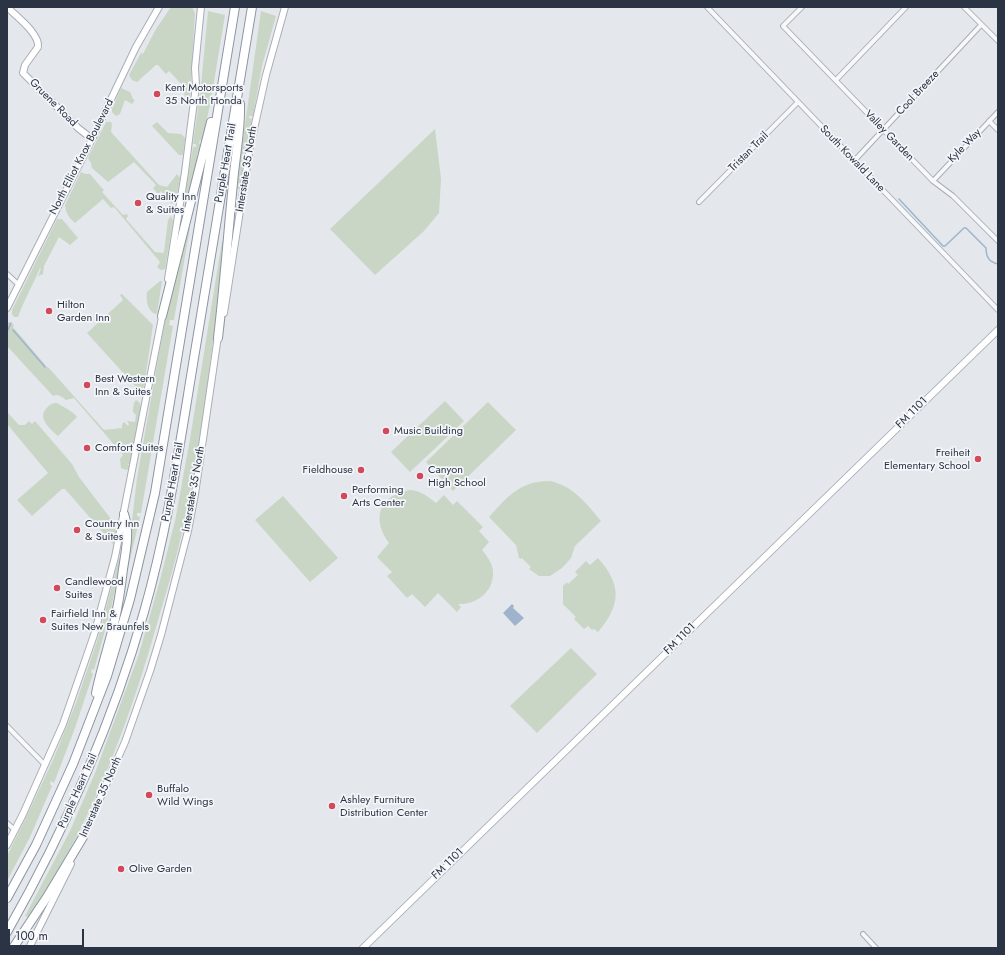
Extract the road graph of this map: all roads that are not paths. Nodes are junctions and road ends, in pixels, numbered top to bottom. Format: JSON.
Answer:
{"nodes":[{"id":1,"x":7,"y":7,"type":"edge"},
{"id":2,"x":159,"y":7,"type":"edge"},
{"id":3,"x":197,"y":7,"type":"edge"},
{"id":4,"x":201,"y":7,"type":"edge"},
{"id":5,"x":205,"y":7,"type":"edge"},
{"id":6,"x":280,"y":7,"type":"edge"},
{"id":7,"x":285,"y":7,"type":"edge"},
{"id":8,"x":707,"y":7,"type":"edge"},
{"id":9,"x":802,"y":7,"type":"edge"},
{"id":10,"x":906,"y":7,"type":"edge"},
{"id":11,"x":964,"y":7,"type":"edge"},
{"id":12,"x":235,"y":9,"type":"edge"},
{"id":13,"x":251,"y":11,"type":"edge"},
{"id":14,"x":201,"y":18,"type":"junction"},
{"id":15,"x":981,"y":25,"type":"junction"},
{"id":16,"x":279,"y":26,"type":"junction"},
{"id":17,"x":998,"y":41,"type":"edge"},
{"id":18,"x":836,"y":80,"type":"junction"},
{"id":19,"x":239,"y":87,"type":"junction"},
{"id":20,"x":219,"y":100,"type":"junction"},
{"id":21,"x":798,"y":102,"type":"junction"},
{"id":22,"x":998,"y":112,"type":"edge"},
{"id":23,"x":989,"y":121,"type":"junction"},
{"id":24,"x":998,"y":130,"type":"edge"},
{"id":25,"x":883,"y":131,"type":"junction"},
{"id":26,"x":92,"y":139,"type":"junction"},
{"id":27,"x":854,"y":161,"type":"junction"},
{"id":28,"x":932,"y":180,"type":"junction"},
{"id":29,"x":699,"y":202,"type":"dead end"},
{"id":30,"x":998,"y":241,"type":"edge"},
{"id":31,"x":7,"y":274,"type":"edge"},
{"id":32,"x":18,"y":284,"type":"junction"},
{"id":33,"x":7,"y":308,"type":"edge"},
{"id":34,"x":998,"y":310,"type":"edge"},
{"id":35,"x":162,"y":316,"type":"junction"},
{"id":36,"x":998,"y":330,"type":"edge"},
{"id":37,"x":218,"y":338,"type":"junction"},
{"id":38,"x":124,"y":514,"type":"junction"},
{"id":39,"x":91,"y":719,"type":"junction"},
{"id":40,"x":7,"y":726,"type":"edge"},
{"id":41,"x":45,"y":765,"type":"junction"},
{"id":42,"x":7,"y":823,"type":"edge"},
{"id":43,"x":15,"y":830,"type":"junction"},
{"id":44,"x":83,"y":837,"type":"junction"},
{"id":45,"x":7,"y":845,"type":"edge"},
{"id":46,"x":7,"y":898,"type":"edge"},
{"id":47,"x":7,"y":932,"type":"edge"},
{"id":48,"x":863,"y":934,"type":"dead end"},
{"id":49,"x":364,"y":947,"type":"edge"},
{"id":50,"x":13,"y":948,"type":"edge"},
{"id":51,"x":29,"y":948,"type":"edge"},
{"id":52,"x":876,"y":948,"type":"edge"}],
"edges":[{"from":1,"to":26,"type":"main road","name":"Gruene Road"},
{"from":2,"to":26,"type":"main road","name":"North Elliot Knox Boulevard"},
{"from":3,"to":14,"type":"main road"},
{"from":4,"to":14,"type":"main road"},
{"from":5,"to":14,"type":"main road"},
{"from":6,"to":16,"type":"main road"},
{"from":7,"to":16,"type":"main road","name":"Interstate 35 North"},
{"from":8,"to":21,"type":"street","name":"South Kowald Lane"},
{"from":9,"to":18,"type":"street","name":"Valley Garden"},
{"from":10,"to":18,"type":"street"},
{"from":11,"to":15,"type":"street"},
{"from":12,"to":20,"type":"highway","name":"Purple Heart Trail"},
{"from":13,"to":19,"type":"highway","name":"Purple Heart Trail"},
{"from":14,"to":35,"type":"main road"},
{"from":15,"to":17,"type":"street"},
{"from":15,"to":25,"type":"street","name":"Cool Breeze"},
{"from":16,"to":37,"type":"main road","name":"Interstate 35 North"},
{"from":18,"to":25,"type":"street","name":"Valley Garden"},
{"from":19,"to":37,"type":"highway"},
{"from":19,"to":47,"type":"highway","name":"Purple Heart Trail"},
{"from":20,"to":35,"type":"highway"},
{"from":20,"to":39,"type":"highway","name":"Purple Heart Trail"},
{"from":21,"to":27,"type":"street","name":"South Kowald Lane"},
{"from":21,"to":29,"type":"street","name":"Tristan Trail"},
{"from":22,"to":23,"type":"street","name":"Kyle Way"},
{"from":23,"to":24,"type":"street"},
{"from":23,"to":28,"type":"street","name":"Kyle Way"},
{"from":25,"to":27,"type":"street","name":"Cool Breeze"},
{"from":25,"to":28,"type":"street","name":"Valley Garden"},
{"from":26,"to":32,"type":"main road","name":"North Elliot Knox Boulevard"},
{"from":27,"to":34,"type":"street","name":"South Kowald Lane"},
{"from":28,"to":30,"type":"street","name":"Valley Garden"},
{"from":31,"to":32,"type":"street"},
{"from":32,"to":33,"type":"main road","name":"North Elliot Knox Boulevard"},
{"from":35,"to":38,"type":"main road"},
{"from":36,"to":49,"type":"main road","name":"FM 1101","number":"FM 1101"},
{"from":37,"to":44,"type":"main road","name":"Interstate 35 North"},
{"from":38,"to":39,"type":"highway"},
{"from":38,"to":41,"type":"main road"},
{"from":39,"to":46,"type":"highway","name":"Purple Heart Trail"},
{"from":40,"to":41,"type":"street"},
{"from":41,"to":43,"type":"main road"},
{"from":42,"to":43,"type":"street"},
{"from":43,"to":45,"type":"main road"},
{"from":44,"to":50,"type":"highway"},
{"from":44,"to":51,"type":"main road","name":"Interstate 35 North"},
{"from":48,"to":52,"type":"street"}]}
